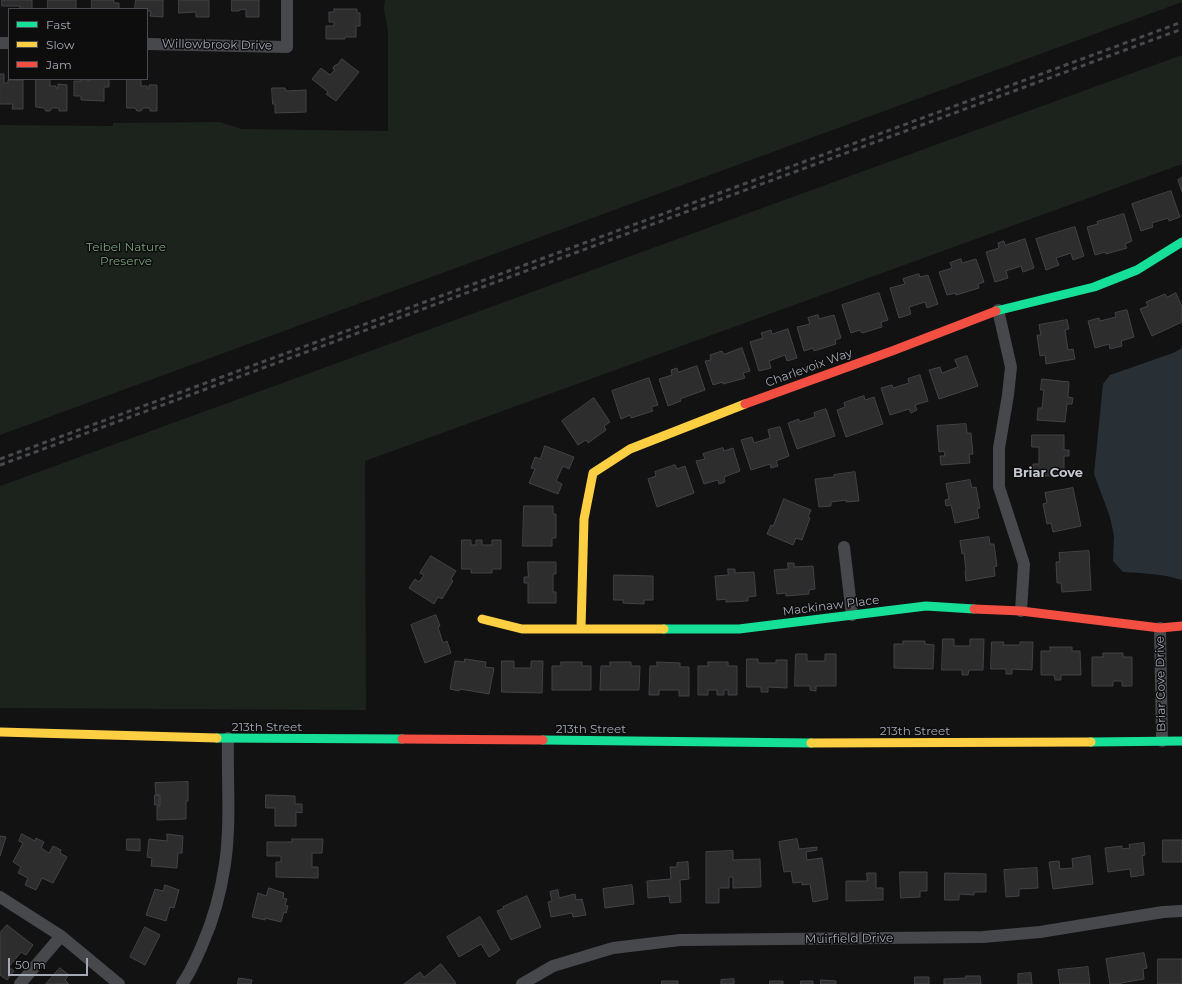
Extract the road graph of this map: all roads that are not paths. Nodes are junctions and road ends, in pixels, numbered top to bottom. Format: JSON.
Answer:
{"nodes":[{"id":1,"x":287,"y":0,"type":"edge"},
{"id":2,"x":148,"y":44,"type":"edge"},
{"id":3,"x":1182,"y":242,"type":"edge"},
{"id":4,"x":998,"y":310,"type":"junction"},
{"id":5,"x":844,"y":547,"type":"dead end"},
{"id":6,"x":1021,"y":611,"type":"junction"},
{"id":7,"x":852,"y":615,"type":"junction"},
{"id":8,"x":482,"y":619,"type":"dead end"},
{"id":9,"x":1182,"y":626,"type":"edge"},
{"id":10,"x":581,"y":628,"type":"junction"},
{"id":11,"x":1160,"y":628,"type":"junction"},
{"id":12,"x":0,"y":732,"type":"edge"},
{"id":13,"x":228,"y":738,"type":"junction"},
{"id":14,"x":1162,"y":741,"type":"junction"},
{"id":15,"x":1182,"y":741,"type":"edge"},
{"id":16,"x":0,"y":898,"type":"edge"},
{"id":17,"x":1182,"y":911,"type":"edge"},
{"id":18,"x":61,"y":936,"type":"junction"},
{"id":19,"x":20,"y":984,"type":"edge"},
{"id":20,"x":119,"y":984,"type":"edge"},
{"id":21,"x":182,"y":984,"type":"edge"},
{"id":22,"x":522,"y":984,"type":"edge"}],
"edges":[{"from":1,"to":2,"type":"street","name":"Willowbrook Drive"},
{"from":3,"to":4,"type":"street","name":"Charlevoix Way"},
{"from":4,"to":6,"type":"street"},
{"from":4,"to":10,"type":"street","name":"Charlevoix Way"},
{"from":5,"to":7,"type":"street"},
{"from":6,"to":7,"type":"street","name":"Mackinaw Place"},
{"from":6,"to":11,"type":"street","name":"Mackinaw Place"},
{"from":7,"to":10,"type":"street","name":"Mackinaw Place"},
{"from":8,"to":10,"type":"street","name":"Mackinaw Place"},
{"from":9,"to":11,"type":"street","name":"Mackinaw Place"},
{"from":11,"to":14,"type":"street","name":"Briar Cove Drive"},
{"from":12,"to":13,"type":"street","name":"213th Street"},
{"from":13,"to":14,"type":"street","name":"213th Street"},
{"from":13,"to":21,"type":"street"},
{"from":14,"to":15,"type":"street","name":"213th Street"},
{"from":16,"to":18,"type":"street"},
{"from":17,"to":22,"type":"street","name":"Muirfield Drive"},
{"from":18,"to":19,"type":"street"},
{"from":18,"to":20,"type":"street"}]}
